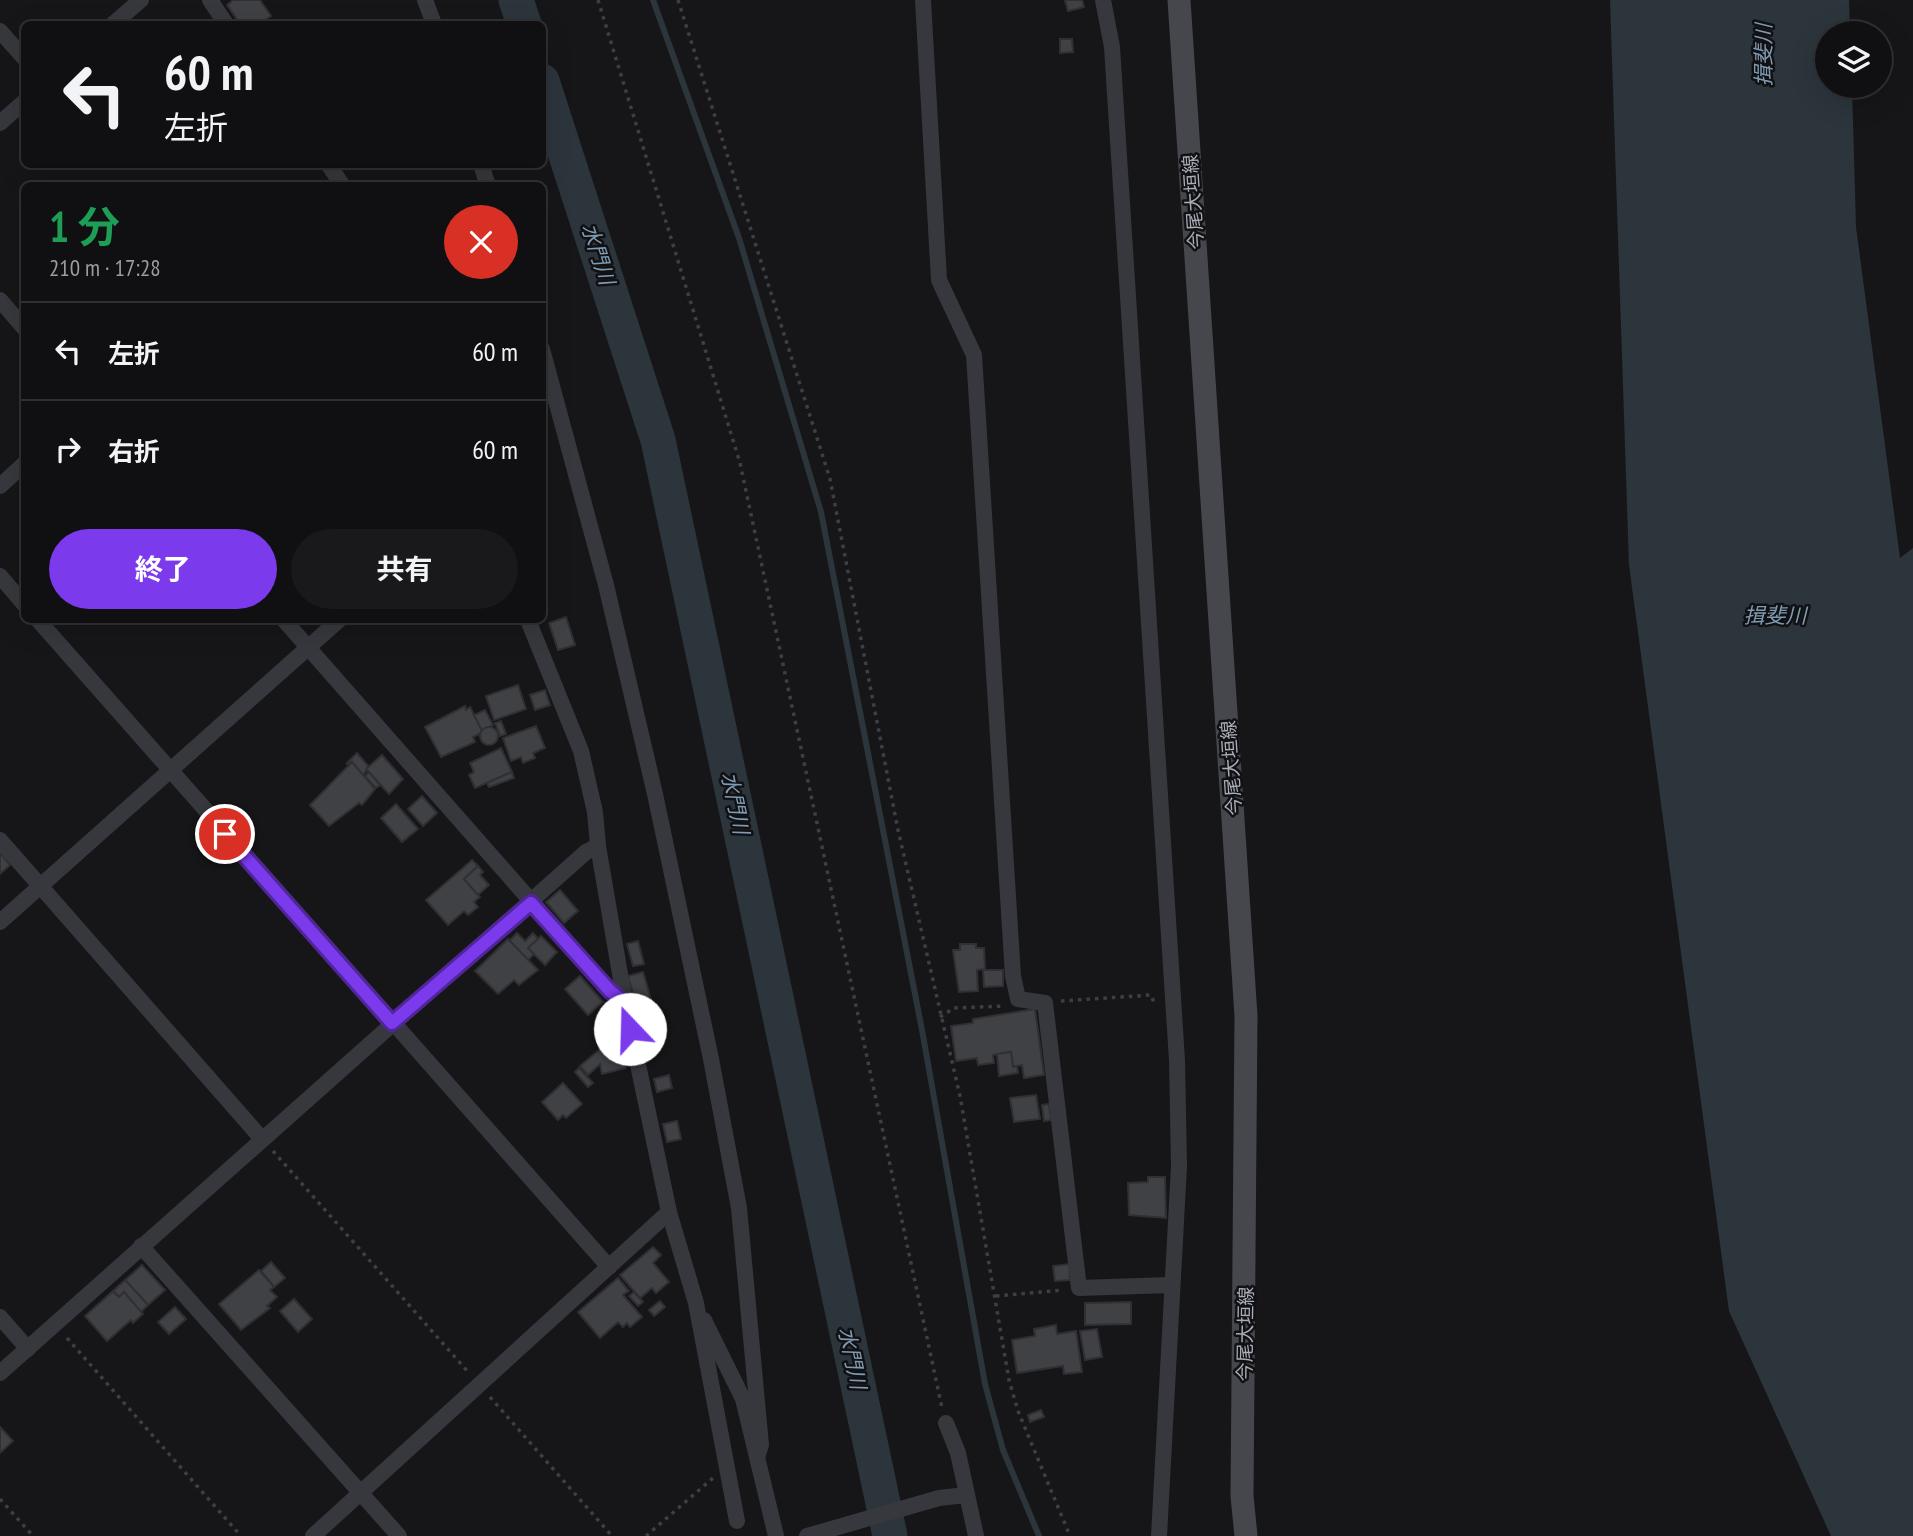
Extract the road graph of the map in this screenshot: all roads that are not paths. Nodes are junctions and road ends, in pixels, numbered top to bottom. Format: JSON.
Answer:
{"nodes":[{"id":1,"x":141,"y":0,"type":"edge"},
{"id":2,"x":210,"y":0,"type":"edge"},
{"id":3,"x":425,"y":0,"type":"edge"},
{"id":4,"x":923,"y":0,"type":"edge"},
{"id":5,"x":1103,"y":0,"type":"edge"},
{"id":6,"x":1179,"y":0,"type":"edge"},
{"id":7,"x":116,"y":21,"type":"edge"},
{"id":8,"x":224,"y":21,"type":"edge"},
{"id":9,"x":433,"y":21,"type":"edge"},
{"id":10,"x":0,"y":31,"type":"edge"},
{"id":11,"x":21,"y":55,"type":"edge"},
{"id":12,"x":21,"y":105,"type":"edge"},
{"id":13,"x":0,"y":124,"type":"edge"},
{"id":14,"x":0,"y":300,"type":"edge"},
{"id":15,"x":21,"y":324,"type":"edge"},
{"id":16,"x":546,"y":364,"type":"edge"},
{"id":17,"x":21,"y":467,"type":"edge"},
{"id":18,"x":0,"y":486,"type":"edge"},
{"id":19,"x":0,"y":576,"type":"edge"},
{"id":20,"x":21,"y":600,"type":"edge"},
{"id":21,"x":41,"y":623,"type":"edge"},
{"id":22,"x":287,"y":623,"type":"edge"},
{"id":23,"x":337,"y":623,"type":"edge"},
{"id":24,"x":529,"y":623,"type":"edge"},
{"id":25,"x":309,"y":647,"type":"junction"},
{"id":26,"x":170,"y":771,"type":"junction"},
{"id":27,"x":0,"y":840,"type":"edge"},
{"id":28,"x":598,"y":846,"type":"junction"},
{"id":29,"x":41,"y":886,"type":"junction"},
{"id":30,"x":531,"y":903,"type":"junction"},
{"id":31,"x":0,"y":922,"type":"edge"},
{"id":32,"x":625,"y":1003,"type":"junction"},
{"id":33,"x":392,"y":1023,"type":"junction"},
{"id":34,"x":262,"y":1139,"type":"junction"},
{"id":35,"x":669,"y":1212,"type":"junction"},
{"id":36,"x":141,"y":1246,"type":"junction"},
{"id":37,"x":609,"y":1267,"type":"junction"},
{"id":38,"x":1171,"y":1285,"type":"junction"},
{"id":39,"x":696,"y":1303,"type":"junction"},
{"id":40,"x":0,"y":1317,"type":"edge"},
{"id":41,"x":28,"y":1349,"type":"junction"},
{"id":42,"x":0,"y":1373,"type":"edge"},
{"id":43,"x":946,"y":1423,"type":"road end"},
{"id":44,"x":757,"y":1457,"type":"junction"},
{"id":45,"x":360,"y":1491,"type":"junction"},
{"id":46,"x":966,"y":1494,"type":"junction"},
{"id":47,"x":737,"y":1521,"type":"dead end"},
{"id":48,"x":313,"y":1536,"type":"edge"},
{"id":49,"x":399,"y":1536,"type":"edge"},
{"id":50,"x":776,"y":1536,"type":"edge"},
{"id":51,"x":807,"y":1536,"type":"edge"},
{"id":52,"x":976,"y":1536,"type":"edge"},
{"id":53,"x":1159,"y":1536,"type":"edge"},
{"id":54,"x":1246,"y":1536,"type":"edge"}],
"edges":[{"from":1,"to":7,"type":"street"},
{"from":2,"to":8,"type":"street"},
{"from":3,"to":9,"type":"street"},
{"from":4,"to":38,"type":"street"},
{"from":5,"to":38,"type":"street"},
{"from":6,"to":54,"type":"main road","name":"今尾大垣線"},
{"from":10,"to":11,"type":"street"},
{"from":12,"to":13,"type":"street"},
{"from":14,"to":15,"type":"street"},
{"from":16,"to":44,"type":"street"},
{"from":17,"to":18,"type":"street"},
{"from":19,"to":20,"type":"street"},
{"from":21,"to":26,"type":"street"},
{"from":22,"to":25,"type":"street"},
{"from":23,"to":25,"type":"street"},
{"from":24,"to":28,"type":"street"},
{"from":25,"to":26,"type":"street"},
{"from":25,"to":30,"type":"street"},
{"from":26,"to":29,"type":"street"},
{"from":26,"to":33,"type":"street"},
{"from":27,"to":29,"type":"street"},
{"from":28,"to":30,"type":"street"},
{"from":28,"to":32,"type":"street"},
{"from":29,"to":31,"type":"street"},
{"from":29,"to":34,"type":"street"},
{"from":30,"to":32,"type":"street"},
{"from":30,"to":33,"type":"street"},
{"from":32,"to":35,"type":"street"},
{"from":33,"to":34,"type":"street"},
{"from":33,"to":37,"type":"street"},
{"from":34,"to":36,"type":"street"},
{"from":35,"to":37,"type":"street"},
{"from":35,"to":39,"type":"street"},
{"from":36,"to":41,"type":"street"},
{"from":36,"to":45,"type":"street"},
{"from":37,"to":45,"type":"street"},
{"from":38,"to":53,"type":"street"},
{"from":39,"to":44,"type":"street"},
{"from":39,"to":47,"type":"street"},
{"from":40,"to":41,"type":"street"},
{"from":41,"to":42,"type":"street"},
{"from":43,"to":46,"type":"street"},
{"from":44,"to":50,"type":"street"},
{"from":45,"to":48,"type":"street"},
{"from":45,"to":49,"type":"street"},
{"from":46,"to":51,"type":"street"},
{"from":46,"to":52,"type":"street"}]}
